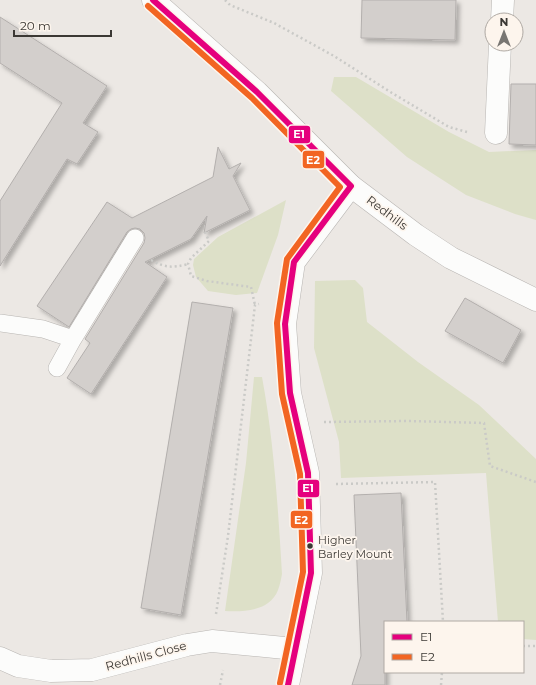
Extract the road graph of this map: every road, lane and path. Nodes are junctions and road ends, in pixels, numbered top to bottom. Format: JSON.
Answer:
{"nodes":[{"id":1,"x":153,"y":0,"type":"edge"},
{"id":2,"x":225,"y":0,"type":"edge"},
{"id":3,"x":503,"y":0,"type":"edge"},
{"id":4,"x":502,"y":12,"type":"edge"},
{"id":5,"x":500,"y":52,"type":"edge"},
{"id":6,"x":496,"y":133,"type":"joint"},
{"id":7,"x":352,"y":186,"type":"junction"},
{"id":8,"x":205,"y":232,"type":"dead end"},
{"id":9,"x":136,"y":238,"type":"dead end"},
{"id":10,"x":158,"y":264,"type":"dead end"},
{"id":11,"x":188,"y":264,"type":"junction"},
{"id":12,"x":289,"y":294,"type":"junction"},
{"id":13,"x":536,"y":300,"type":"edge"},
{"id":14,"x":255,"y":305,"type":"junction"},
{"id":15,"x":0,"y":323,"type":"edge"},
{"id":16,"x":73,"y":338,"type":"junction"},
{"id":17,"x":57,"y":368,"type":"dead end"},
{"id":18,"x":297,"y":422,"type":"junction"},
{"id":19,"x":536,"y":482,"type":"edge"},
{"id":20,"x":335,"y":484,"type":"dead end"},
{"id":21,"x":443,"y":621,"type":"edge"},
{"id":22,"x":212,"y":640,"type":"junction"},
{"id":23,"x":524,"y":646,"type":"edge"},
{"id":24,"x":536,"y":646,"type":"edge"},
{"id":25,"x":295,"y":649,"type":"junction"},
{"id":26,"x":0,"y":658,"type":"edge"},
{"id":27,"x":442,"y":673,"type":"edge"},
{"id":28,"x":288,"y":685,"type":"edge"},
{"id":29,"x":441,"y":685,"type":"edge"}],
"edges":[{"from":1,"to":7,"type":"street","name":"Redhills"},
{"from":2,"to":6,"type":"path"},
{"from":3,"to":4,"type":"street"},
{"from":5,"to":6,"type":"street"},
{"from":7,"to":12,"type":"street"},
{"from":7,"to":13,"type":"street","name":"Redhills"},
{"from":8,"to":11,"type":"path"},
{"from":9,"to":16,"type":"lane"},
{"from":10,"to":11,"type":"path"},
{"from":11,"to":14,"type":"path"},
{"from":12,"to":14,"type":"path"},
{"from":12,"to":18,"type":"street"},
{"from":14,"to":22,"type":"path"},
{"from":15,"to":16,"type":"lane"},
{"from":16,"to":17,"type":"lane"},
{"from":18,"to":19,"type":"path"},
{"from":18,"to":25,"type":"street"},
{"from":20,"to":21,"type":"path"},
{"from":22,"to":25,"type":"street","name":"Redhills Close"},
{"from":22,"to":26,"type":"street","name":"Redhills Close"},
{"from":23,"to":24,"type":"path"},
{"from":25,"to":28,"type":"street"},
{"from":27,"to":29,"type":"path"}]}
